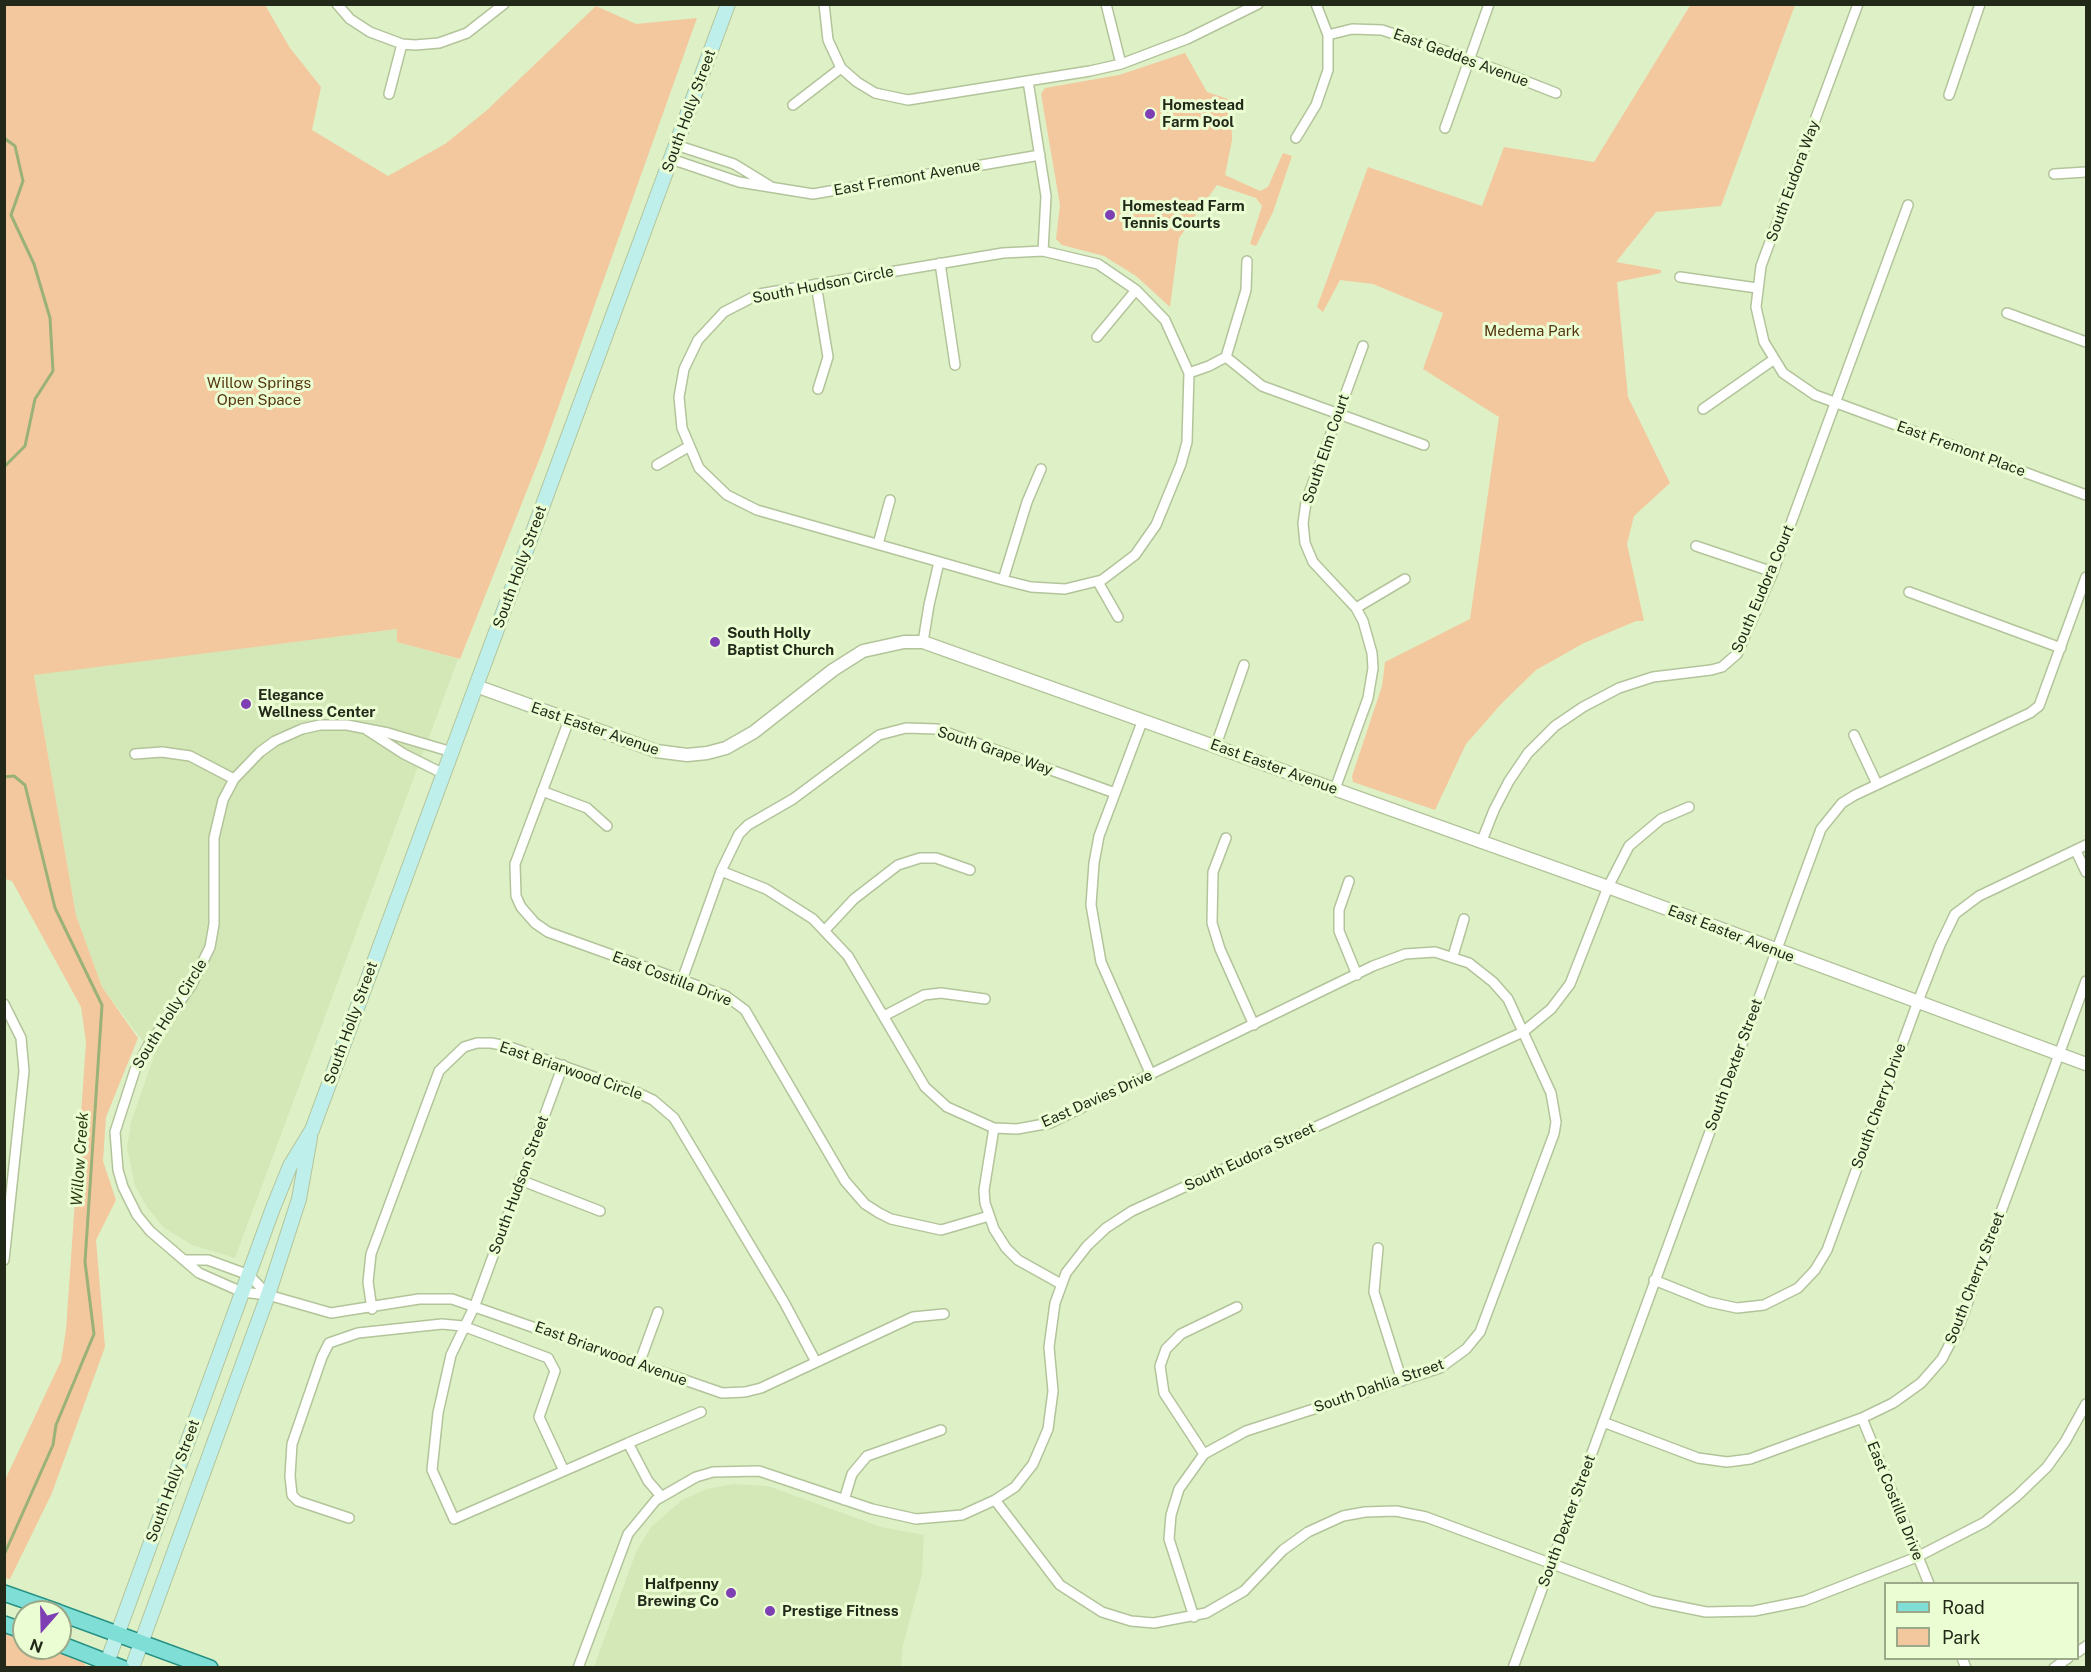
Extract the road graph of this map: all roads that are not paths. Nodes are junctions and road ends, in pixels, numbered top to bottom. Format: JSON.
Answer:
{"nodes":[{"id":1,"x":337,"y":4,"type":"edge"},
{"id":2,"x":504,"y":4,"type":"edge"},
{"id":3,"x":728,"y":4,"type":"edge"},
{"id":4,"x":824,"y":4,"type":"edge"},
{"id":5,"x":1106,"y":4,"type":"edge"},
{"id":6,"x":1316,"y":4,"type":"edge"},
{"id":7,"x":1489,"y":4,"type":"edge"},
{"id":8,"x":1858,"y":4,"type":"edge"},
{"id":9,"x":1980,"y":4,"type":"edge"},
{"id":10,"x":1252,"y":6,"type":"edge"},
{"id":11,"x":1328,"y":35,"type":"junction"},
{"id":12,"x":402,"y":44,"type":"junction"},
{"id":13,"x":1469,"y":59,"type":"junction"},
{"id":14,"x":1120,"y":64,"type":"junction"},
{"id":15,"x":841,"y":68,"type":"junction"},
{"id":16,"x":1028,"y":81,"type":"junction"},
{"id":17,"x":1556,"y":93,"type":"dead end"},
{"id":18,"x":389,"y":94,"type":"dead end"},
{"id":19,"x":1949,"y":95,"type":"dead end"},
{"id":20,"x":792,"y":105,"type":"dead end"},
{"id":21,"x":1445,"y":128,"type":"dead end"},
{"id":22,"x":1296,"y":138,"type":"dead end"},
{"id":23,"x":676,"y":145,"type":"junction"},
{"id":24,"x":1040,"y":155,"type":"junction"},
{"id":25,"x":671,"y":159,"type":"junction"},
{"id":26,"x":2086,"y":172,"type":"edge"},
{"id":27,"x":2054,"y":174,"type":"dead end"},
{"id":28,"x":775,"y":188,"type":"junction"},
{"id":29,"x":1908,"y":205,"type":"dead end"},
{"id":30,"x":1043,"y":251,"type":"junction"},
{"id":31,"x":1247,"y":261,"type":"dead end"},
{"id":32,"x":940,"y":263,"type":"junction"},
{"id":33,"x":1680,"y":277,"type":"dead end"},
{"id":34,"x":816,"y":284,"type":"junction"},
{"id":35,"x":1757,"y":288,"type":"junction"},
{"id":36,"x":1136,"y":290,"type":"junction"},
{"id":37,"x":2007,"y":314,"type":"dead end"},
{"id":38,"x":1097,"y":337,"type":"dead end"},
{"id":39,"x":2086,"y":342,"type":"edge"},
{"id":40,"x":1363,"y":346,"type":"dead end"},
{"id":41,"x":1226,"y":357,"type":"junction"},
{"id":42,"x":1773,"y":360,"type":"junction"},
{"id":43,"x":955,"y":365,"type":"dead end"},
{"id":44,"x":1189,"y":373,"type":"junction"},
{"id":45,"x":818,"y":389,"type":"dead end"},
{"id":46,"x":1835,"y":403,"type":"junction"},
{"id":47,"x":1703,"y":409,"type":"dead end"},
{"id":48,"x":1338,"y":412,"type":"junction"},
{"id":49,"x":1424,"y":445,"type":"dead end"},
{"id":50,"x":688,"y":447,"type":"junction"},
{"id":51,"x":657,"y":465,"type":"dead end"},
{"id":52,"x":1041,"y":469,"type":"dead end"},
{"id":53,"x":2086,"y":495,"type":"edge"},
{"id":54,"x":890,"y":500,"type":"dead end"},
{"id":55,"x":878,"y":544,"type":"junction"},
{"id":56,"x":1696,"y":546,"type":"dead end"},
{"id":57,"x":939,"y":562,"type":"junction"},
{"id":58,"x":1773,"y":572,"type":"junction"},
{"id":59,"x":2086,"y":577,"type":"edge"},
{"id":60,"x":1405,"y":579,"type":"dead end"},
{"id":61,"x":1004,"y":580,"type":"junction"},
{"id":62,"x":1098,"y":582,"type":"junction"},
{"id":63,"x":1909,"y":592,"type":"dead end"},
{"id":64,"x":1356,"y":608,"type":"junction"},
{"id":65,"x":1118,"y":617,"type":"dead end"},
{"id":66,"x":924,"y":642,"type":"junction"},
{"id":67,"x":2061,"y":648,"type":"junction"},
{"id":68,"x":1244,"y":665,"type":"dead end"},
{"id":69,"x":476,"y":686,"type":"junction"},
{"id":70,"x":569,"y":720,"type":"junction"},
{"id":71,"x":1142,"y":722,"type":"junction"},
{"id":72,"x":365,"y":728,"type":"junction"},
{"id":73,"x":1854,"y":735,"type":"dead end"},
{"id":74,"x":1216,"y":745,"type":"junction"},
{"id":75,"x":452,"y":752,"type":"junction"},
{"id":76,"x":135,"y":754,"type":"dead end"},
{"id":77,"x":444,"y":774,"type":"junction"},
{"id":78,"x":234,"y":779,"type":"junction"},
{"id":79,"x":1877,"y":784,"type":"junction"},
{"id":80,"x":1335,"y":789,"type":"junction"},
{"id":81,"x":542,"y":791,"type":"junction"},
{"id":82,"x":1115,"y":793,"type":"junction"},
{"id":83,"x":1689,"y":807,"type":"dead end"},
{"id":84,"x":607,"y":826,"type":"dead end"},
{"id":85,"x":1226,"y":838,"type":"dead end"},
{"id":86,"x":1481,"y":843,"type":"junction"},
{"id":87,"x":2086,"y":845,"type":"edge"},
{"id":88,"x":2076,"y":851,"type":"junction"},
{"id":89,"x":970,"y":870,"type":"dead end"},
{"id":90,"x":721,"y":872,"type":"junction"},
{"id":91,"x":2086,"y":872,"type":"edge"},
{"id":92,"x":1349,"y":881,"type":"dead end"},
{"id":93,"x":1608,"y":887,"type":"junction"},
{"id":94,"x":1464,"y":919,"type":"dead end"},
{"id":95,"x":825,"y":930,"type":"junction"},
{"id":96,"x":1776,"y":951,"type":"junction"},
{"id":97,"x":1453,"y":956,"type":"junction"},
{"id":98,"x":1358,"y":975,"type":"junction"},
{"id":99,"x":682,"y":980,"type":"junction"},
{"id":100,"x":2086,"y":981,"type":"edge"},
{"id":101,"x":985,"y":999,"type":"dead end"},
{"id":102,"x":4,"y":1004,"type":"edge"},
{"id":103,"x":1917,"y":1004,"type":"junction"},
{"id":104,"x":884,"y":1016,"type":"junction"},
{"id":105,"x":1254,"y":1025,"type":"junction"},
{"id":106,"x":1522,"y":1032,"type":"junction"},
{"id":107,"x":2059,"y":1054,"type":"junction"},
{"id":108,"x":2086,"y":1064,"type":"edge"},
{"id":109,"x":563,"y":1065,"type":"junction"},
{"id":110,"x":1151,"y":1075,"type":"junction"},
{"id":111,"x":994,"y":1128,"type":"junction"},
{"id":112,"x":312,"y":1130,"type":"junction"},
{"id":113,"x":520,"y":1180,"type":"junction"},
{"id":114,"x":600,"y":1210,"type":"dead end"},
{"id":115,"x":989,"y":1216,"type":"junction"},
{"id":116,"x":1378,"y":1248,"type":"dead end"},
{"id":117,"x":4,"y":1260,"type":"edge"},
{"id":118,"x":186,"y":1260,"type":"junction"},
{"id":119,"x":249,"y":1275,"type":"junction"},
{"id":120,"x":1654,"y":1280,"type":"junction"},
{"id":121,"x":1061,"y":1284,"type":"junction"},
{"id":122,"x":242,"y":1292,"type":"junction"},
{"id":123,"x":268,"y":1295,"type":"junction"},
{"id":124,"x":475,"y":1305,"type":"junction"},
{"id":125,"x":1237,"y":1307,"type":"dead end"},
{"id":126,"x":372,"y":1309,"type":"junction"},
{"id":127,"x":658,"y":1312,"type":"dead end"},
{"id":128,"x":944,"y":1314,"type":"dead end"},
{"id":129,"x":463,"y":1326,"type":"junction"},
{"id":130,"x":816,"y":1362,"type":"junction"},
{"id":131,"x":639,"y":1364,"type":"junction"},
{"id":132,"x":1402,"y":1381,"type":"junction"},
{"id":133,"x":2086,"y":1404,"type":"edge"},
{"id":134,"x":701,"y":1412,"type":"dead end"},
{"id":135,"x":1862,"y":1418,"type":"junction"},
{"id":136,"x":1603,"y":1422,"type":"junction"},
{"id":137,"x":941,"y":1430,"type":"dead end"},
{"id":138,"x":628,"y":1443,"type":"junction"},
{"id":139,"x":1204,"y":1454,"type":"junction"},
{"id":140,"x":564,"y":1471,"type":"junction"},
{"id":141,"x":661,"y":1496,"type":"junction"},
{"id":142,"x":844,"y":1500,"type":"junction"},
{"id":143,"x":995,"y":1500,"type":"junction"},
{"id":144,"x":349,"y":1518,"type":"dead end"},
{"id":145,"x":1917,"y":1557,"type":"junction"},
{"id":146,"x":1552,"y":1565,"type":"junction"},
{"id":147,"x":1928,"y":1582,"type":"edge"},
{"id":148,"x":4,"y":1593,"type":"edge"},
{"id":149,"x":24,"y":1600,"type":"edge"},
{"id":150,"x":72,"y":1617,"type":"edge"},
{"id":151,"x":1194,"y":1617,"type":"junction"},
{"id":152,"x":117,"y":1634,"type":"junction"},
{"id":153,"x":140,"y":1642,"type":"junction"},
{"id":154,"x":72,"y":1649,"type":"edge"},
{"id":155,"x":106,"y":1665,"type":"edge"},
{"id":156,"x":122,"y":1668,"type":"edge"},
{"id":157,"x":132,"y":1668,"type":"edge"},
{"id":158,"x":210,"y":1668,"type":"edge"},
{"id":159,"x":578,"y":1668,"type":"edge"},
{"id":160,"x":1513,"y":1668,"type":"edge"}],
"edges":[{"from":1,"to":12,"type":"street"},
{"from":2,"to":12,"type":"street"},
{"from":3,"to":23,"type":"main road","name":"South Holly Street"},
{"from":4,"to":15,"type":"street"},
{"from":5,"to":14,"type":"street"},
{"from":6,"to":11,"type":"street"},
{"from":7,"to":13,"type":"street"},
{"from":8,"to":35,"type":"street","name":"South Eudora Way"},
{"from":9,"to":19,"type":"street"},
{"from":10,"to":14,"type":"street"},
{"from":11,"to":13,"type":"street","name":"East Geddes Avenue"},
{"from":11,"to":22,"type":"street"},
{"from":12,"to":18,"type":"street"},
{"from":13,"to":17,"type":"street","name":"East Geddes Avenue"},
{"from":13,"to":21,"type":"street"},
{"from":14,"to":16,"type":"street"},
{"from":15,"to":16,"type":"street"},
{"from":15,"to":20,"type":"street"},
{"from":16,"to":24,"type":"street"},
{"from":23,"to":25,"type":"main road","name":"South Holly Street"},
{"from":23,"to":28,"type":"street","name":"East Fremont Avenue"},
{"from":24,"to":28,"type":"street","name":"East Fremont Avenue"},
{"from":24,"to":30,"type":"street"},
{"from":25,"to":28,"type":"street","name":"East Fremont Avenue"},
{"from":25,"to":69,"type":"main road","name":"South Holly Street"},
{"from":26,"to":27,"type":"street"},
{"from":29,"to":46,"type":"street","name":"South Eudora Court"},
{"from":30,"to":32,"type":"street","name":"South Hudson Circle"},
{"from":30,"to":36,"type":"street","name":"South Hudson Circle"},
{"from":31,"to":41,"type":"street"},
{"from":32,"to":34,"type":"street","name":"South Hudson Circle"},
{"from":32,"to":43,"type":"street"},
{"from":33,"to":35,"type":"street"},
{"from":34,"to":45,"type":"street"},
{"from":34,"to":50,"type":"street","name":"South Hudson Circle"},
{"from":35,"to":42,"type":"street","name":"South Eudora Way"},
{"from":36,"to":38,"type":"street"},
{"from":36,"to":44,"type":"street","name":"South Hudson Circle"},
{"from":37,"to":39,"type":"street"},
{"from":40,"to":48,"type":"street","name":"South Elm Court"},
{"from":41,"to":44,"type":"street"},
{"from":41,"to":48,"type":"street"},
{"from":42,"to":46,"type":"street","name":"South Eudora Way"},
{"from":42,"to":47,"type":"street"},
{"from":44,"to":62,"type":"street"},
{"from":46,"to":53,"type":"street","name":"East Fremont Place"},
{"from":46,"to":58,"type":"street","name":"South Eudora Court"},
{"from":48,"to":49,"type":"street"},
{"from":48,"to":64,"type":"street","name":"South Elm Court"},
{"from":50,"to":51,"type":"street"},
{"from":50,"to":55,"type":"street","name":"South Hudson Circle"},
{"from":52,"to":61,"type":"street"},
{"from":54,"to":55,"type":"street"},
{"from":55,"to":57,"type":"street","name":"South Hudson Circle"},
{"from":56,"to":58,"type":"street"},
{"from":57,"to":61,"type":"street","name":"South Hudson Circle"},
{"from":57,"to":66,"type":"street"},
{"from":58,"to":86,"type":"street","name":"South Eudora Court"},
{"from":59,"to":67,"type":"street","name":"South Dexter Street"},
{"from":60,"to":64,"type":"street"},
{"from":61,"to":62,"type":"street","name":"South Hudson Circle"},
{"from":62,"to":65,"type":"street"},
{"from":63,"to":67,"type":"street"},
{"from":64,"to":80,"type":"street","name":"South Elm Court"},
{"from":66,"to":70,"type":"street","name":"East Easter Avenue"},
{"from":66,"to":71,"type":"street","name":"East Easter Avenue"},
{"from":67,"to":79,"type":"street","name":"South Dexter Street"},
{"from":68,"to":74,"type":"street"},
{"from":69,"to":70,"type":"street","name":"East Easter Avenue"},
{"from":69,"to":75,"type":"main road","name":"South Holly Street"},
{"from":70,"to":81,"type":"street","name":"East Costilla Drive"},
{"from":71,"to":74,"type":"street","name":"East Easter Avenue"},
{"from":71,"to":82,"type":"street"},
{"from":72,"to":75,"type":"street","name":"South Holly Circle"},
{"from":72,"to":77,"type":"street","name":"South Holly Circle"},
{"from":72,"to":78,"type":"street","name":"South Holly Circle"},
{"from":73,"to":79,"type":"street"},
{"from":74,"to":80,"type":"street","name":"East Easter Avenue"},
{"from":75,"to":77,"type":"main road","name":"South Holly Street"},
{"from":76,"to":78,"type":"street"},
{"from":77,"to":112,"type":"main road","name":"South Holly Street"},
{"from":78,"to":118,"type":"street","name":"South Holly Circle"},
{"from":79,"to":96,"type":"street","name":"South Dexter Street"},
{"from":80,"to":86,"type":"street","name":"East Easter Avenue"},
{"from":81,"to":84,"type":"street"},
{"from":81,"to":99,"type":"street","name":"East Costilla Drive"},
{"from":82,"to":90,"type":"street","name":"South Grape Way"},
{"from":82,"to":110,"type":"street"},
{"from":83,"to":93,"type":"street","name":"South Eudora Street"},
{"from":85,"to":105,"type":"street"},
{"from":86,"to":93,"type":"street","name":"East Easter Avenue"},
{"from":87,"to":88,"type":"street","name":"South Cherry Drive"},
{"from":88,"to":91,"type":"street"},
{"from":88,"to":103,"type":"street","name":"South Cherry Drive"},
{"from":89,"to":95,"type":"street"},
{"from":90,"to":95,"type":"street","name":"East Davies Drive"},
{"from":90,"to":99,"type":"street","name":"South Grape Way"},
{"from":92,"to":98,"type":"street"},
{"from":93,"to":96,"type":"street","name":"East Easter Avenue"},
{"from":93,"to":106,"type":"street","name":"South Eudora Street"},
{"from":94,"to":97,"type":"street"},
{"from":95,"to":104,"type":"street","name":"East Davies Drive"},
{"from":96,"to":103,"type":"street","name":"East Easter Avenue"},
{"from":96,"to":120,"type":"street","name":"South Dexter Street"},
{"from":97,"to":98,"type":"street","name":"East Davies Drive"},
{"from":97,"to":106,"type":"street","name":"East Davies Drive"},
{"from":98,"to":105,"type":"street","name":"East Davies Drive"},
{"from":99,"to":115,"type":"street","name":"East Costilla Drive"},
{"from":100,"to":107,"type":"street","name":"South Cherry Street"},
{"from":101,"to":104,"type":"street"},
{"from":102,"to":117,"type":"street"},
{"from":103,"to":107,"type":"street","name":"East Easter Avenue"},
{"from":103,"to":120,"type":"street","name":"South Cherry Drive"},
{"from":104,"to":111,"type":"street","name":"East Davies Drive"},
{"from":105,"to":110,"type":"street","name":"East Davies Drive"},
{"from":106,"to":121,"type":"street","name":"South Eudora Street"},
{"from":106,"to":132,"type":"street","name":"South Dahlia Street"},
{"from":107,"to":108,"type":"street","name":"East Easter Avenue"},
{"from":107,"to":135,"type":"street","name":"South Cherry Street"},
{"from":109,"to":113,"type":"street","name":"South Hudson Street"},
{"from":109,"to":126,"type":"street","name":"East Briarwood Circle"},
{"from":109,"to":130,"type":"street","name":"East Briarwood Circle"},
{"from":110,"to":111,"type":"street","name":"East Davies Drive"},
{"from":111,"to":115,"type":"street"},
{"from":112,"to":119,"type":"main road","name":"South Holly Street"},
{"from":112,"to":123,"type":"main road","name":"South Holly Street"},
{"from":113,"to":114,"type":"street"},
{"from":113,"to":124,"type":"street","name":"South Hudson Street"},
{"from":115,"to":121,"type":"street"},
{"from":116,"to":132,"type":"street"},
{"from":118,"to":119,"type":"street"},
{"from":118,"to":122,"type":"street","name":"South Holly Circle"},
{"from":119,"to":122,"type":"main road","name":"South Holly Street"},
{"from":119,"to":123,"type":"street"},
{"from":120,"to":136,"type":"street","name":"South Dexter Street"},
{"from":121,"to":143,"type":"street","name":"South Eudora Street"},
{"from":122,"to":123,"type":"street","name":"South Holly Circle"},
{"from":122,"to":152,"type":"main road","name":"South Holly Street"},
{"from":123,"to":126,"type":"street","name":"East Briarwood Avenue"},
{"from":123,"to":153,"type":"main road","name":"South Holly Street"},
{"from":124,"to":126,"type":"street","name":"East Briarwood Avenue"},
{"from":124,"to":129,"type":"street","name":"South Hudson Street"},
{"from":124,"to":131,"type":"street","name":"East Briarwood Avenue"},
{"from":125,"to":139,"type":"street"},
{"from":127,"to":131,"type":"street"},
{"from":128,"to":130,"type":"street","name":"East Briarwood Avenue"},
{"from":129,"to":140,"type":"street"},
{"from":129,"to":140,"type":"street","name":"South Hudson Street"},
{"from":129,"to":144,"type":"street"},
{"from":130,"to":131,"type":"street","name":"East Briarwood Avenue"},
{"from":132,"to":139,"type":"street","name":"South Dahlia Street"},
{"from":133,"to":145,"type":"street"},
{"from":134,"to":138,"type":"street"},
{"from":135,"to":136,"type":"street","name":"South Cherry Street"},
{"from":135,"to":145,"type":"street","name":"East Costilla Drive"},
{"from":136,"to":146,"type":"street","name":"South Dexter Street"},
{"from":137,"to":142,"type":"street"},
{"from":138,"to":140,"type":"street"},
{"from":138,"to":141,"type":"street"},
{"from":139,"to":151,"type":"street","name":"South Dahlia Street"},
{"from":141,"to":142,"type":"street","name":"South Eudora Street"},
{"from":141,"to":159,"type":"street","name":"South Eudora Street"},
{"from":142,"to":143,"type":"street","name":"South Eudora Street"},
{"from":143,"to":151,"type":"street"},
{"from":145,"to":146,"type":"street"},
{"from":145,"to":147,"type":"street","name":"East Costilla Drive"},
{"from":146,"to":151,"type":"street"},
{"from":146,"to":160,"type":"street","name":"South Dexter Street"},
{"from":148,"to":149,"type":"main road"},
{"from":150,"to":152,"type":"main road"},
{"from":152,"to":153,"type":"main road"},
{"from":152,"to":155,"type":"main road","name":"South Holly Street"},
{"from":153,"to":157,"type":"main road","name":"South Holly Street"},
{"from":153,"to":158,"type":"main road"},
{"from":154,"to":155,"type":"main road"},
{"from":155,"to":156,"type":"main road"}]}
